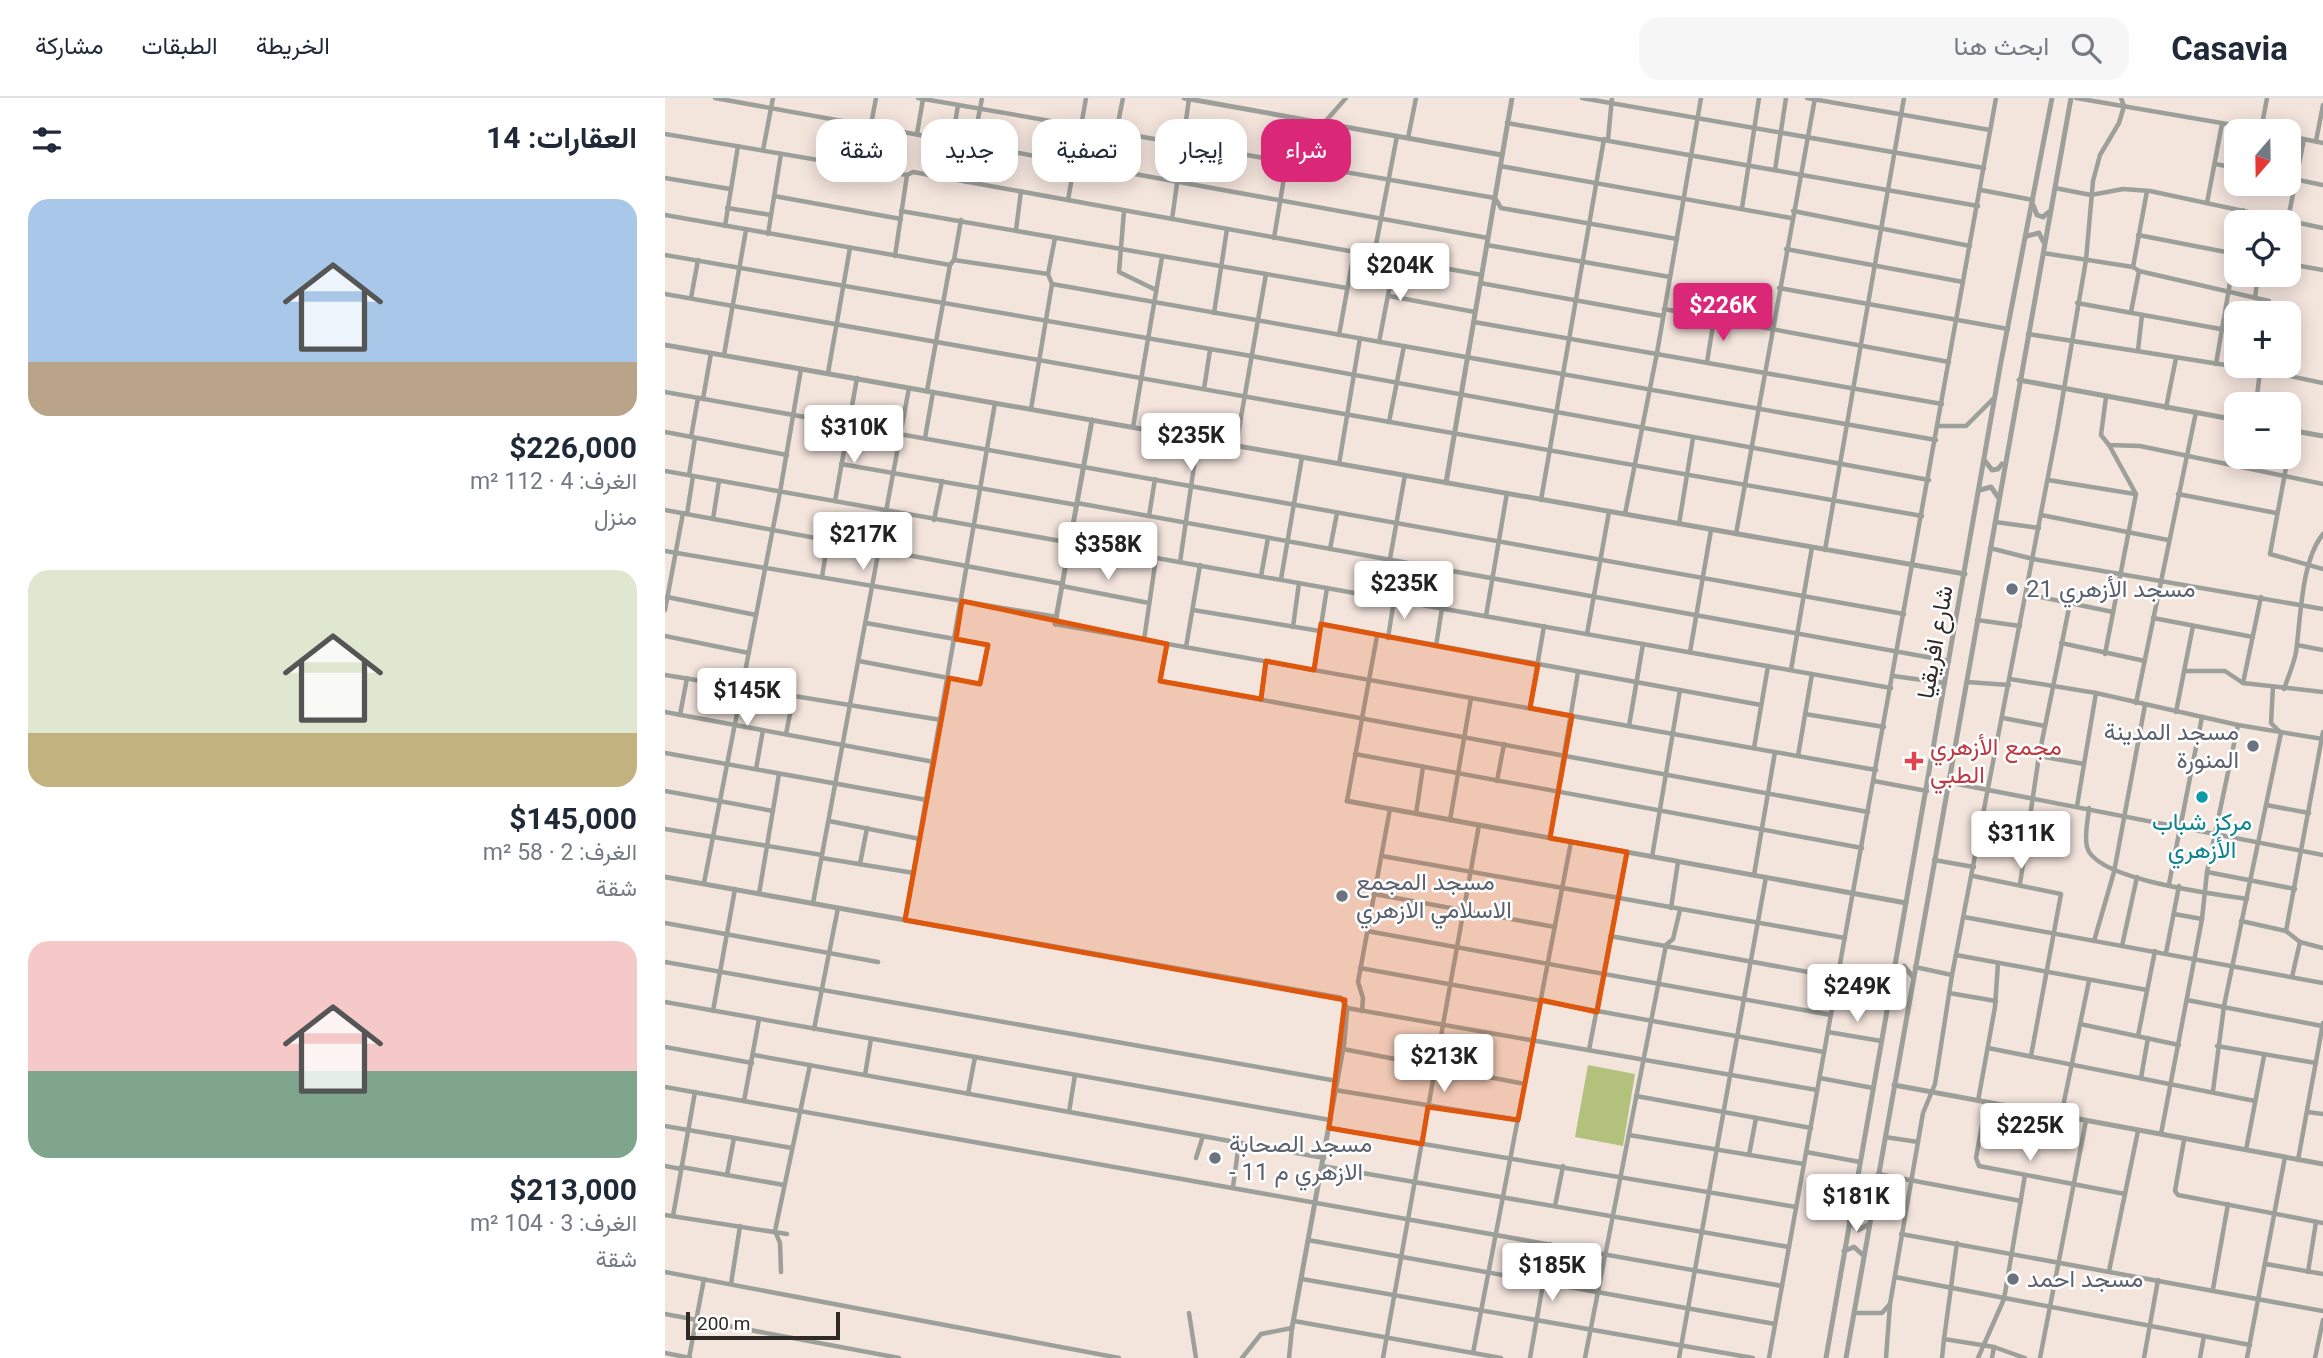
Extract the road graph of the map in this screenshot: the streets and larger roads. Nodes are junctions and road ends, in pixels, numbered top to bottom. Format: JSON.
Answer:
{"nodes":[{"id":1,"x":715,"y":98,"type":"edge"},
{"id":2,"x":773,"y":98,"type":"edge"},
{"id":3,"x":876,"y":98,"type":"edge"},
{"id":4,"x":920,"y":98,"type":"edge"},
{"id":5,"x":982,"y":98,"type":"edge"},
{"id":6,"x":1086,"y":98,"type":"edge"},
{"id":7,"x":1123,"y":98,"type":"edge"},
{"id":8,"x":1186,"y":98,"type":"edge"},
{"id":9,"x":1346,"y":98,"type":"edge"},
{"id":10,"x":1416,"y":98,"type":"edge"},
{"id":11,"x":1512,"y":98,"type":"edge"},
{"id":12,"x":1582,"y":98,"type":"edge"},
{"id":13,"x":1701,"y":98,"type":"edge"},
{"id":14,"x":1759,"y":98,"type":"edge"},
{"id":15,"x":1786,"y":98,"type":"edge"},
{"id":16,"x":1807,"y":98,"type":"edge"},
{"id":17,"x":1904,"y":98,"type":"edge"},
{"id":18,"x":1996,"y":98,"type":"edge"},
{"id":19,"x":2052,"y":98,"type":"edge"},
{"id":20,"x":2074,"y":98,"type":"edge"},
{"id":21,"x":2121,"y":98,"type":"edge"},
{"id":22,"x":2267,"y":98,"type":"edge"},
{"id":23,"x":727,"y":99,"type":"edge"},
{"id":24,"x":1815,"y":99,"type":"edge"},
{"id":25,"x":1612,"y":101,"type":"edge"},
{"id":26,"x":958,"y":104,"type":"junction"},
{"id":27,"x":2323,"y":105,"type":"edge"},
{"id":28,"x":2124,"y":106,"type":"junction"},
{"id":29,"x":981,"y":108,"type":"junction"},
{"id":30,"x":771,"y":109,"type":"junction"},
{"id":31,"x":1901,"y":115,"type":"junction"},
{"id":32,"x":1697,"y":117,"type":"junction"},
{"id":33,"x":1294,"y":118,"type":"joint"},
{"id":34,"x":830,"y":119,"type":"edge"},
{"id":35,"x":872,"y":119,"type":"edge"},
{"id":36,"x":956,"y":119,"type":"edge"},
{"id":37,"x":979,"y":119,"type":"edge"},
{"id":38,"x":1039,"y":119,"type":"edge"},
{"id":39,"x":1082,"y":119,"type":"edge"},
{"id":40,"x":1119,"y":119,"type":"edge"},
{"id":41,"x":1184,"y":119,"type":"edge"},
{"id":42,"x":1300,"y":119,"type":"edge"},
{"id":43,"x":1328,"y":119,"type":"edge"},
{"id":44,"x":2263,"y":119,"type":"edge"},
{"id":45,"x":1507,"y":123,"type":"junction"},
{"id":46,"x":2222,"y":124,"type":"joint"},
{"id":47,"x":1351,"y":128,"type":"edge"},
{"id":48,"x":1753,"y":128,"type":"junction"},
{"id":49,"x":1990,"y":130,"type":"junction"},
{"id":50,"x":907,"y":132,"type":"edge"},
{"id":51,"x":1782,"y":133,"type":"junction"},
{"id":52,"x":665,"y":134,"type":"edge"},
{"id":53,"x":917,"y":134,"type":"junction"},
{"id":54,"x":921,"y":135,"type":"edge"},
{"id":55,"x":1397,"y":136,"type":"junction"},
{"id":56,"x":1807,"y":137,"type":"junction"},
{"id":57,"x":1408,"y":138,"type":"junction"},
{"id":58,"x":2301,"y":138,"type":"edge"},
{"id":59,"x":1606,"y":139,"type":"junction"},
{"id":60,"x":2304,"y":139,"type":"junction"},
{"id":61,"x":2316,"y":141,"type":"junction"},
{"id":62,"x":2323,"y":143,"type":"edge"},
{"id":63,"x":738,"y":146,"type":"junction"},
{"id":64,"x":763,"y":150,"type":"junction"},
{"id":65,"x":1894,"y":152,"type":"junction"},
{"id":66,"x":781,"y":153,"type":"junction"},
{"id":67,"x":2301,"y":154,"type":"edge"},
{"id":68,"x":1502,"y":155,"type":"junction"},
{"id":69,"x":1691,"y":155,"type":"junction"},
{"id":70,"x":816,"y":159,"type":"edge"},
{"id":71,"x":2215,"y":164,"type":"junction"},
{"id":72,"x":1500,"y":166,"type":"junction"},
{"id":73,"x":1749,"y":166,"type":"junction"},
{"id":74,"x":2224,"y":166,"type":"edge"},
{"id":75,"x":1984,"y":168,"type":"junction"},
{"id":76,"x":1775,"y":170,"type":"junction"},
{"id":77,"x":1800,"y":173,"type":"junction"},
{"id":78,"x":907,"y":174,"type":"edge"},
{"id":79,"x":921,"y":174,"type":"edge"},
{"id":80,"x":1351,"y":174,"type":"edge"},
{"id":81,"x":1141,"y":176,"type":"edge"},
{"id":82,"x":665,"y":178,"type":"edge"},
{"id":83,"x":1389,"y":180,"type":"junction"},
{"id":84,"x":2301,"y":181,"type":"edge"},
{"id":85,"x":906,"y":182,"type":"edge"},
{"id":86,"x":966,"y":182,"type":"edge"},
{"id":87,"x":1070,"y":182,"type":"edge"},
{"id":88,"x":1282,"y":182,"type":"edge"},
{"id":89,"x":1597,"y":182,"type":"junction"},
{"id":90,"x":1177,"y":183,"type":"junction"},
{"id":91,"x":2323,"y":185,"type":"edge"},
{"id":92,"x":2055,"y":188,"type":"junction"},
{"id":93,"x":730,"y":189,"type":"junction"},
{"id":94,"x":1888,"y":190,"type":"junction"},
{"id":95,"x":1981,"y":190,"type":"junction"},
{"id":96,"x":1021,"y":191,"type":"junction"},
{"id":97,"x":2147,"y":191,"type":"junction"},
{"id":98,"x":2091,"y":195,"type":"junction"},
{"id":99,"x":774,"y":196,"type":"junction"},
{"id":100,"x":1683,"y":197,"type":"junction"},
{"id":101,"x":1495,"y":198,"type":"junction"},
{"id":102,"x":1067,"y":200,"type":"junction"},
{"id":103,"x":1279,"y":201,"type":"junction"},
{"id":104,"x":2032,"y":201,"type":"junction"},
{"id":105,"x":2207,"y":203,"type":"junction"},
{"id":106,"x":1978,"y":206,"type":"junction"},
{"id":107,"x":2052,"y":207,"type":"junction"},
{"id":108,"x":727,"y":208,"type":"junction"},
{"id":109,"x":1742,"y":208,"type":"junction"},
{"id":110,"x":2243,"y":210,"type":"edge"},
{"id":111,"x":901,"y":211,"type":"junction"},
{"id":112,"x":1124,"y":211,"type":"junction"},
{"id":113,"x":1793,"y":211,"type":"junction"},
{"id":114,"x":665,"y":215,"type":"edge"},
{"id":115,"x":771,"y":215,"type":"junction"},
{"id":116,"x":1791,"y":218,"type":"junction"},
{"id":117,"x":901,"y":219,"type":"junction"},
{"id":118,"x":1172,"y":219,"type":"junction"},
{"id":119,"x":1381,"y":219,"type":"junction"},
{"id":120,"x":961,"y":220,"type":"junction"},
{"id":121,"x":2301,"y":222,"type":"edge"},
{"id":122,"x":1588,"y":223,"type":"junction"},
{"id":123,"x":725,"y":226,"type":"junction"},
{"id":124,"x":2323,"y":228,"type":"edge"},
{"id":125,"x":1227,"y":229,"type":"junction"},
{"id":126,"x":1881,"y":229,"type":"junction"},
{"id":127,"x":746,"y":230,"type":"junction"},
{"id":128,"x":1016,"y":230,"type":"junction"},
{"id":129,"x":768,"y":234,"type":"junction"},
{"id":130,"x":2139,"y":235,"type":"junction"},
{"id":131,"x":1274,"y":237,"type":"junction"},
{"id":132,"x":1055,"y":238,"type":"junction"},
{"id":133,"x":1677,"y":239,"type":"junction"},
{"id":134,"x":2025,"y":240,"type":"junction"},
{"id":135,"x":1487,"y":242,"type":"junction"},
{"id":136,"x":1970,"y":246,"type":"junction"},
{"id":137,"x":850,"y":248,"type":"junction"},
{"id":138,"x":1786,"y":249,"type":"junction"},
{"id":139,"x":1119,"y":250,"type":"junction"},
{"id":140,"x":2044,"y":250,"type":"junction"},
{"id":141,"x":1354,"y":252,"type":"junction"},
{"id":142,"x":2224,"y":252,"type":"edge"},
{"id":143,"x":665,"y":255,"type":"edge"},
{"id":144,"x":895,"y":256,"type":"junction"},
{"id":145,"x":1374,"y":256,"type":"junction"},
{"id":146,"x":1162,"y":257,"type":"junction"},
{"id":147,"x":1395,"y":259,"type":"junction"},
{"id":148,"x":698,"y":260,"type":"junction"},
{"id":149,"x":2086,"y":260,"type":"junction"},
{"id":150,"x":952,"y":263,"type":"junction"},
{"id":151,"x":1582,"y":263,"type":"junction"},
{"id":152,"x":1874,"y":265,"type":"junction"},
{"id":153,"x":2301,"y":266,"type":"edge"},
{"id":154,"x":1222,"y":267,"type":"junction"},
{"id":155,"x":2133,"y":267,"type":"junction"},
{"id":156,"x":739,"y":268,"type":"junction"},
{"id":157,"x":2323,"y":270,"type":"edge"},
{"id":158,"x":2140,"y":271,"type":"junction"},
{"id":159,"x":1048,"y":274,"type":"junction"},
{"id":160,"x":1266,"y":274,"type":"junction"},
{"id":161,"x":1482,"y":275,"type":"junction"},
{"id":162,"x":1670,"y":276,"type":"junction"},
{"id":163,"x":1963,"y":282,"type":"junction"},
{"id":164,"x":1480,"y":283,"type":"junction"},
{"id":165,"x":1052,"y":284,"type":"junction"},
{"id":166,"x":843,"y":285,"type":"junction"},
{"id":167,"x":2231,"y":287,"type":"edge"},
{"id":168,"x":2256,"y":287,"type":"edge"},
{"id":169,"x":1779,"y":288,"type":"junction"},
{"id":170,"x":1347,"y":289,"type":"junction"},
{"id":171,"x":1156,"y":290,"type":"junction"},
{"id":172,"x":2230,"y":293,"type":"junction"},
{"id":173,"x":665,"y":294,"type":"edge"},
{"id":174,"x":1389,"y":296,"type":"junction"},
{"id":175,"x":691,"y":298,"type":"junction"},
{"id":176,"x":2255,"y":298,"type":"junction"},
{"id":177,"x":1575,"y":300,"type":"junction"},
{"id":178,"x":2269,"y":301,"type":"edge"},
{"id":179,"x":944,"y":302,"type":"junction"},
{"id":180,"x":1154,"y":302,"type":"junction"},
{"id":181,"x":2077,"y":303,"type":"junction"},
{"id":182,"x":733,"y":305,"type":"junction"},
{"id":183,"x":1868,"y":305,"type":"junction"},
{"id":184,"x":1664,"y":309,"type":"junction"},
{"id":185,"x":1475,"y":312,"type":"junction"},
{"id":186,"x":2131,"y":312,"type":"junction"},
{"id":187,"x":1213,"y":313,"type":"junction"},
{"id":188,"x":2141,"y":315,"type":"junction"},
{"id":189,"x":1663,"y":316,"type":"junction"},
{"id":190,"x":1714,"y":319,"type":"junction"},
{"id":191,"x":1258,"y":320,"type":"junction"},
{"id":192,"x":1957,"y":321,"type":"junction"},
{"id":193,"x":836,"y":322,"type":"junction"},
{"id":194,"x":1045,"y":322,"type":"junction"},
{"id":195,"x":1474,"y":322,"type":"junction"},
{"id":196,"x":2008,"y":329,"type":"junction"},
{"id":197,"x":2223,"y":329,"type":"junction"},
{"id":198,"x":1772,"y":330,"type":"junction"},
{"id":199,"x":2028,"y":334,"type":"junction"},
{"id":200,"x":1339,"y":335,"type":"junction"},
{"id":201,"x":1569,"y":336,"type":"junction"},
{"id":202,"x":1360,"y":338,"type":"junction"},
{"id":203,"x":1147,"y":340,"type":"junction"},
{"id":204,"x":936,"y":342,"type":"junction"},
{"id":205,"x":1379,"y":342,"type":"junction"},
{"id":206,"x":2072,"y":342,"type":"junction"},
{"id":207,"x":665,"y":345,"type":"edge"},
{"id":208,"x":1404,"y":346,"type":"junction"},
{"id":209,"x":1861,"y":346,"type":"junction"},
{"id":210,"x":1210,"y":350,"type":"junction"},
{"id":211,"x":2138,"y":350,"type":"junction"},
{"id":212,"x":711,"y":353,"type":"junction"},
{"id":213,"x":1657,"y":353,"type":"junction"},
{"id":214,"x":724,"y":355,"type":"junction"},
{"id":215,"x":1251,"y":356,"type":"junction"},
{"id":216,"x":1468,"y":358,"type":"junction"},
{"id":217,"x":2176,"y":358,"type":"junction"},
{"id":218,"x":1039,"y":359,"type":"junction"},
{"id":219,"x":1707,"y":362,"type":"junction"},
{"id":220,"x":1949,"y":362,"type":"junction"},
{"id":221,"x":2216,"y":364,"type":"junction"},
{"id":222,"x":2224,"y":365,"type":"edge"},
{"id":223,"x":801,"y":369,"type":"junction"},
{"id":224,"x":1764,"y":372,"type":"junction"},
{"id":225,"x":828,"y":373,"type":"junction"},
{"id":226,"x":1563,"y":374,"type":"junction"},
{"id":227,"x":1353,"y":376,"type":"junction"},
{"id":228,"x":1141,"y":377,"type":"junction"},
{"id":229,"x":2301,"y":377,"type":"edge"},
{"id":230,"x":857,"y":379,"type":"junction"},
{"id":231,"x":2019,"y":380,"type":"junction"},
{"id":232,"x":2323,"y":383,"type":"edge"},
{"id":233,"x":1397,"y":384,"type":"junction"},
{"id":234,"x":909,"y":388,"type":"junction"},
{"id":235,"x":1853,"y":388,"type":"junction"},
{"id":236,"x":1204,"y":389,"type":"junction"},
{"id":237,"x":2064,"y":389,"type":"junction"},
{"id":238,"x":1649,"y":390,"type":"junction"},
{"id":239,"x":930,"y":391,"type":"junction"},
{"id":240,"x":665,"y":392,"type":"edge"},
{"id":241,"x":1244,"y":395,"type":"junction"},
{"id":242,"x":1461,"y":396,"type":"junction"},
{"id":243,"x":1995,"y":396,"type":"junction"},
{"id":244,"x":2106,"y":397,"type":"junction"},
{"id":245,"x":700,"y":399,"type":"junction"},
{"id":246,"x":995,"y":403,"type":"junction"},
{"id":247,"x":1942,"y":404,"type":"junction"},
{"id":248,"x":2166,"y":408,"type":"junction"},
{"id":249,"x":1031,"y":409,"type":"junction"},
{"id":250,"x":1758,"y":409,"type":"junction"},
{"id":251,"x":2196,"y":412,"type":"junction"},
{"id":252,"x":1556,"y":413,"type":"junction"},
{"id":253,"x":1347,"y":414,"type":"junction"},
{"id":254,"x":793,"y":415,"type":"junction"},
{"id":255,"x":2224,"y":417,"type":"edge"},
{"id":256,"x":1092,"y":420,"type":"junction"},
{"id":257,"x":1389,"y":422,"type":"junction"},
{"id":258,"x":849,"y":425,"type":"junction"},
{"id":259,"x":1847,"y":425,"type":"junction"},
{"id":260,"x":1938,"y":426,"type":"junction"},
{"id":261,"x":1133,"y":427,"type":"junction"},
{"id":262,"x":1641,"y":429,"type":"junction"},
{"id":263,"x":665,"y":432,"type":"edge"},
{"id":264,"x":2301,"y":432,"type":"edge"},
{"id":265,"x":901,"y":434,"type":"junction"},
{"id":266,"x":1454,"y":435,"type":"junction"},
{"id":267,"x":2323,"y":436,"type":"edge"},
{"id":268,"x":693,"y":437,"type":"junction"},
{"id":269,"x":925,"y":438,"type":"junction"},
{"id":270,"x":1693,"y":438,"type":"junction"},
{"id":271,"x":1198,"y":439,"type":"junction"},
{"id":272,"x":1936,"y":440,"type":"junction"},
{"id":273,"x":2109,"y":445,"type":"junction"},
{"id":274,"x":1235,"y":446,"type":"junction"},
{"id":275,"x":1751,"y":448,"type":"junction"},
{"id":276,"x":988,"y":449,"type":"junction"},
{"id":277,"x":1549,"y":450,"type":"junction"},
{"id":278,"x":787,"y":455,"type":"junction"},
{"id":279,"x":2185,"y":455,"type":"junction"},
{"id":280,"x":1303,"y":457,"type":"junction"},
{"id":281,"x":1985,"y":458,"type":"junction"},
{"id":282,"x":2004,"y":460,"type":"junction"},
{"id":283,"x":841,"y":464,"type":"junction"},
{"id":284,"x":1339,"y":464,"type":"junction"},
{"id":285,"x":1841,"y":464,"type":"junction"},
{"id":286,"x":1634,"y":465,"type":"junction"},
{"id":287,"x":1084,"y":466,"type":"junction"},
{"id":288,"x":2285,"y":469,"type":"edge"},
{"id":289,"x":665,"y":471,"type":"edge"},
{"id":290,"x":894,"y":473,"type":"junction"},
{"id":291,"x":1405,"y":475,"type":"junction"},
{"id":292,"x":1687,"y":475,"type":"junction"},
{"id":293,"x":2284,"y":475,"type":"junction"},
{"id":294,"x":691,"y":476,"type":"junction"},
{"id":295,"x":1155,"y":479,"type":"junction"},
{"id":296,"x":1929,"y":480,"type":"junction"},
{"id":297,"x":2048,"y":480,"type":"junction"},
{"id":298,"x":719,"y":481,"type":"junction"},
{"id":299,"x":942,"y":481,"type":"junction"},
{"id":300,"x":1446,"y":483,"type":"junction"},
{"id":301,"x":1745,"y":484,"type":"junction"},
{"id":302,"x":2323,"y":484,"type":"edge"},
{"id":303,"x":1192,"y":486,"type":"junction"},
{"id":304,"x":981,"y":488,"type":"junction"},
{"id":305,"x":780,"y":492,"type":"junction"},
{"id":306,"x":1979,"y":492,"type":"junction"},
{"id":307,"x":1507,"y":493,"type":"junction"},
{"id":308,"x":2136,"y":494,"type":"junction"},
{"id":309,"x":2178,"y":494,"type":"junction"},
{"id":310,"x":1998,"y":497,"type":"junction"},
{"id":311,"x":1541,"y":499,"type":"junction"},
{"id":312,"x":1835,"y":499,"type":"junction"},
{"id":313,"x":835,"y":502,"type":"junction"},
{"id":314,"x":1077,"y":504,"type":"junction"},
{"id":315,"x":1294,"y":505,"type":"junction"},
{"id":316,"x":665,"y":510,"type":"edge"},
{"id":317,"x":887,"y":511,"type":"junction"},
{"id":318,"x":1609,"y":512,"type":"junction"},
{"id":319,"x":1337,"y":513,"type":"junction"},
{"id":320,"x":2276,"y":513,"type":"junction"},
{"id":321,"x":685,"y":514,"type":"junction"},
{"id":322,"x":1625,"y":514,"type":"junction"},
{"id":323,"x":2041,"y":515,"type":"junction"},
{"id":324,"x":1149,"y":516,"type":"junction"},
{"id":325,"x":1922,"y":516,"type":"junction"},
{"id":326,"x":713,"y":519,"type":"junction"},
{"id":327,"x":934,"y":520,"type":"junction"},
{"id":328,"x":1994,"y":521,"type":"junction"},
{"id":329,"x":1186,"y":523,"type":"junction"},
{"id":330,"x":1397,"y":523,"type":"junction"},
{"id":331,"x":1679,"y":524,"type":"junction"},
{"id":332,"x":974,"y":527,"type":"junction"},
{"id":333,"x":2039,"y":528,"type":"junction"},
{"id":334,"x":773,"y":530,"type":"junction"},
{"id":335,"x":1711,"y":530,"type":"junction"},
{"id":336,"x":2128,"y":532,"type":"junction"},
{"id":337,"x":1736,"y":534,"type":"junction"},
{"id":338,"x":2323,"y":534,"type":"edge"},
{"id":339,"x":1268,"y":538,"type":"junction"},
{"id":340,"x":828,"y":540,"type":"junction"},
{"id":341,"x":2168,"y":540,"type":"junction"},
{"id":342,"x":1071,"y":542,"type":"junction"},
{"id":343,"x":1288,"y":542,"type":"junction"},
{"id":344,"x":1499,"y":542,"type":"junction"},
{"id":345,"x":1812,"y":547,"type":"junction"},
{"id":346,"x":1990,"y":548,"type":"junction"},
{"id":347,"x":1330,"y":549,"type":"junction"},
{"id":348,"x":879,"y":550,"type":"junction"},
{"id":349,"x":1825,"y":550,"type":"junction"},
{"id":350,"x":665,"y":551,"type":"edge"},
{"id":351,"x":675,"y":553,"type":"junction"},
{"id":352,"x":1156,"y":557,"type":"junction"},
{"id":353,"x":2033,"y":559,"type":"junction"},
{"id":354,"x":1390,"y":560,"type":"junction"},
{"id":355,"x":1600,"y":560,"type":"junction"},
{"id":356,"x":1180,"y":562,"type":"junction"},
{"id":357,"x":1200,"y":565,"type":"junction"},
{"id":358,"x":1913,"y":565,"type":"junction"},
{"id":359,"x":967,"y":566,"type":"junction"},
{"id":360,"x":2310,"y":566,"type":"junction"},
{"id":361,"x":765,"y":568,"type":"junction"},
{"id":362,"x":2323,"y":569,"type":"edge"},
{"id":363,"x":2120,"y":572,"type":"junction"},
{"id":364,"x":1965,"y":574,"type":"junction"},
{"id":365,"x":1261,"y":576,"type":"junction"},
{"id":366,"x":822,"y":578,"type":"junction"},
{"id":367,"x":1492,"y":578,"type":"junction"},
{"id":368,"x":1702,"y":578,"type":"junction"},
{"id":369,"x":1281,"y":579,"type":"junction"},
{"id":370,"x":2160,"y":580,"type":"junction"},
{"id":371,"x":1299,"y":583,"type":"junction"},
{"id":372,"x":1062,"y":585,"type":"junction"},
{"id":373,"x":872,"y":586,"type":"junction"},
{"id":374,"x":1327,"y":588,"type":"junction"},
{"id":375,"x":2026,"y":594,"type":"junction"},
{"id":376,"x":1804,"y":596,"type":"junction"},
{"id":377,"x":666,"y":597,"type":"edge"},
{"id":378,"x":1593,"y":597,"type":"junction"},
{"id":379,"x":2261,"y":597,"type":"junction"},
{"id":380,"x":1383,"y":598,"type":"junction"},
{"id":381,"x":1394,"y":600,"type":"junction"},
{"id":382,"x":962,"y":601,"type":"junction"},
{"id":383,"x":1149,"y":603,"type":"junction"},
{"id":384,"x":2070,"y":603,"type":"junction"},
{"id":385,"x":2302,"y":604,"type":"junction"},
{"id":386,"x":1442,"y":608,"type":"junction"},
{"id":387,"x":2323,"y":609,"type":"edge"},
{"id":388,"x":665,"y":610,"type":"edge"},
{"id":389,"x":1193,"y":610,"type":"junction"},
{"id":390,"x":2113,"y":612,"type":"junction"},
{"id":391,"x":756,"y":614,"type":"junction"},
{"id":392,"x":1904,"y":614,"type":"junction"},
{"id":393,"x":1696,"y":615,"type":"junction"},
{"id":394,"x":1486,"y":616,"type":"junction"},
{"id":395,"x":2153,"y":618,"type":"junction"},
{"id":396,"x":1976,"y":620,"type":"junction"},
{"id":397,"x":1056,"y":621,"type":"junction"},
{"id":398,"x":866,"y":622,"type":"junction"},
{"id":399,"x":1321,"y":624,"type":"junction"},
{"id":400,"x":1544,"y":626,"type":"junction"},
{"id":401,"x":2020,"y":626,"type":"junction"},
{"id":402,"x":2193,"y":626,"type":"junction"},
{"id":403,"x":1293,"y":627,"type":"junction"},
{"id":404,"x":1320,"y":631,"type":"junction"},
{"id":405,"x":1797,"y":633,"type":"junction"},
{"id":406,"x":1587,"y":634,"type":"junction"},
{"id":407,"x":665,"y":636,"type":"edge"},
{"id":408,"x":1377,"y":636,"type":"junction"},
{"id":409,"x":2253,"y":637,"type":"junction"},
{"id":410,"x":1388,"y":638,"type":"junction"},
{"id":411,"x":955,"y":639,"type":"junction"},
{"id":412,"x":1144,"y":640,"type":"junction"},
{"id":413,"x":2061,"y":643,"type":"junction"},
{"id":414,"x":1167,"y":644,"type":"junction"},
{"id":415,"x":1643,"y":644,"type":"junction"},
{"id":416,"x":2297,"y":645,"type":"junction"},
{"id":417,"x":1436,"y":646,"type":"junction"},
{"id":418,"x":1186,"y":647,"type":"junction"},
{"id":419,"x":2323,"y":650,"type":"edge"},
{"id":420,"x":1897,"y":651,"type":"junction"},
{"id":421,"x":1690,"y":652,"type":"junction"},
{"id":422,"x":748,"y":653,"type":"junction"},
{"id":423,"x":2105,"y":654,"type":"junction"},
{"id":424,"x":859,"y":660,"type":"junction"},
{"id":425,"x":1266,"y":661,"type":"junction"},
{"id":426,"x":1949,"y":661,"type":"junction"},
{"id":427,"x":2145,"y":662,"type":"junction"},
{"id":428,"x":1538,"y":665,"type":"junction"},
{"id":429,"x":1768,"y":666,"type":"junction"},
{"id":430,"x":1314,"y":670,"type":"junction"},
{"id":431,"x":1791,"y":670,"type":"junction"},
{"id":432,"x":2184,"y":671,"type":"junction"},
{"id":433,"x":1578,"y":672,"type":"junction"},
{"id":434,"x":1812,"y":674,"type":"junction"},
{"id":435,"x":665,"y":675,"type":"edge"},
{"id":436,"x":1893,"y":676,"type":"junction"},
{"id":437,"x":687,"y":678,"type":"junction"},
{"id":438,"x":949,"y":678,"type":"junction"},
{"id":439,"x":1369,"y":680,"type":"junction"},
{"id":440,"x":1636,"y":682,"type":"junction"},
{"id":441,"x":1967,"y":682,"type":"junction"},
{"id":442,"x":2010,"y":682,"type":"junction"},
{"id":443,"x":1945,"y":683,"type":"junction"},
{"id":444,"x":2243,"y":683,"type":"junction"},
{"id":445,"x":2052,"y":687,"type":"junction"},
{"id":446,"x":2273,"y":687,"type":"junction"},
{"id":447,"x":742,"y":688,"type":"junction"},
{"id":448,"x":1891,"y":688,"type":"junction"},
{"id":449,"x":2284,"y":689,"type":"junction"},
{"id":450,"x":1680,"y":690,"type":"junction"},
{"id":451,"x":2323,"y":692,"type":"edge"},
{"id":452,"x":2096,"y":693,"type":"junction"},
{"id":453,"x":795,"y":694,"type":"junction"},
{"id":454,"x":1471,"y":698,"type":"junction"},
{"id":455,"x":1261,"y":699,"type":"junction"},
{"id":456,"x":2136,"y":703,"type":"junction"},
{"id":457,"x":851,"y":704,"type":"junction"},
{"id":458,"x":1761,"y":705,"type":"junction"},
{"id":459,"x":2145,"y":705,"type":"junction"},
{"id":460,"x":1530,"y":708,"type":"junction"},
{"id":461,"x":665,"y":712,"type":"edge"},
{"id":462,"x":2176,"y":712,"type":"junction"},
{"id":463,"x":1805,"y":713,"type":"junction"},
{"id":464,"x":680,"y":715,"type":"junction"},
{"id":465,"x":1571,"y":716,"type":"junction"},
{"id":466,"x":2202,"y":717,"type":"junction"},
{"id":467,"x":1362,"y":718,"type":"junction"},
{"id":468,"x":2003,"y":718,"type":"junction"},
{"id":469,"x":941,"y":720,"type":"junction"},
{"id":470,"x":734,"y":725,"type":"junction"},
{"id":471,"x":2238,"y":725,"type":"junction"},
{"id":472,"x":1629,"y":726,"type":"junction"},
{"id":473,"x":2045,"y":726,"type":"junction"},
{"id":474,"x":1884,"y":727,"type":"junction"},
{"id":475,"x":763,"y":730,"type":"junction"},
{"id":476,"x":2323,"y":732,"type":"edge"},
{"id":477,"x":2281,"y":733,"type":"junction"},
{"id":478,"x":786,"y":734,"type":"junction"},
{"id":479,"x":1673,"y":734,"type":"junction"},
{"id":480,"x":1465,"y":737,"type":"junction"},
{"id":481,"x":2322,"y":739,"type":"edge"},
{"id":482,"x":1504,"y":744,"type":"junction"},
{"id":483,"x":843,"y":745,"type":"junction"},
{"id":484,"x":1754,"y":748,"type":"junction"},
{"id":485,"x":1775,"y":752,"type":"junction"},
{"id":486,"x":665,"y":753,"type":"edge"},
{"id":487,"x":1356,"y":754,"type":"junction"},
{"id":488,"x":1565,"y":756,"type":"junction"},
{"id":489,"x":1798,"y":756,"type":"junction"},
{"id":490,"x":2039,"y":756,"type":"junction"},
{"id":491,"x":934,"y":762,"type":"junction"},
{"id":492,"x":727,"y":764,"type":"junction"},
{"id":493,"x":2084,"y":764,"type":"junction"},
{"id":494,"x":1423,"y":767,"type":"junction"},
{"id":495,"x":756,"y":769,"type":"junction"},
{"id":496,"x":1876,"y":770,"type":"junction"},
{"id":497,"x":779,"y":773,"type":"junction"},
{"id":498,"x":1458,"y":773,"type":"junction"},
{"id":499,"x":1666,"y":774,"type":"junction"},
{"id":500,"x":1497,"y":780,"type":"junction"},
{"id":501,"x":2314,"y":780,"type":"junction"},
{"id":502,"x":1874,"y":781,"type":"junction"},
{"id":503,"x":1947,"y":782,"type":"junction"},
{"id":504,"x":2323,"y":782,"type":"edge"},
{"id":505,"x":836,"y":783,"type":"junction"},
{"id":506,"x":1988,"y":789,"type":"junction"},
{"id":507,"x":665,"y":792,"type":"edge"},
{"id":508,"x":1559,"y":792,"type":"junction"},
{"id":509,"x":1928,"y":792,"type":"junction"},
{"id":510,"x":1768,"y":793,"type":"junction"},
{"id":511,"x":2033,"y":798,"type":"junction"},
{"id":512,"x":927,"y":800,"type":"junction"},
{"id":513,"x":1347,"y":801,"type":"joint"},
{"id":514,"x":720,"y":802,"type":"junction"},
{"id":515,"x":2266,"y":805,"type":"junction"},
{"id":516,"x":2077,"y":806,"type":"junction"},
{"id":517,"x":2089,"y":808,"type":"junction"},
{"id":518,"x":1390,"y":809,"type":"junction"},
{"id":519,"x":773,"y":811,"type":"junction"},
{"id":520,"x":1660,"y":811,"type":"junction"},
{"id":521,"x":1868,"y":812,"type":"junction"},
{"id":522,"x":2309,"y":813,"type":"junction"},
{"id":523,"x":1416,"y":814,"type":"junction"},
{"id":524,"x":2124,"y":814,"type":"junction"},
{"id":525,"x":1450,"y":820,"type":"junction"},
{"id":526,"x":829,"y":821,"type":"junction"},
{"id":527,"x":1479,"y":825,"type":"junction"},
{"id":528,"x":2180,"y":825,"type":"junction"},
{"id":529,"x":867,"y":828,"type":"junction"},
{"id":530,"x":665,"y":829,"type":"edge"},
{"id":531,"x":1763,"y":830,"type":"junction"},
{"id":532,"x":2216,"y":833,"type":"junction"},
{"id":533,"x":713,"y":837,"type":"junction"},
{"id":534,"x":1550,"y":838,"type":"junction"},
{"id":535,"x":920,"y":839,"type":"junction"},
{"id":536,"x":1571,"y":842,"type":"junction"},
{"id":537,"x":2259,"y":842,"type":"junction"},
{"id":538,"x":767,"y":846,"type":"junction"},
{"id":539,"x":1861,"y":848,"type":"junction"},
{"id":540,"x":2302,"y":850,"type":"junction"},
{"id":541,"x":1627,"y":852,"type":"junction"},
{"id":542,"x":2323,"y":855,"type":"edge"},
{"id":543,"x":822,"y":856,"type":"junction"},
{"id":544,"x":1382,"y":856,"type":"junction"},
{"id":545,"x":1652,"y":857,"type":"junction"},
{"id":546,"x":1933,"y":860,"type":"junction"},
{"id":547,"x":1678,"y":862,"type":"junction"},
{"id":548,"x":860,"y":864,"type":"junction"},
{"id":549,"x":1974,"y":867,"type":"junction"},
{"id":550,"x":1471,"y":872,"type":"junction"},
{"id":551,"x":2114,"y":872,"type":"junction"},
{"id":552,"x":2207,"y":872,"type":"junction"},
{"id":553,"x":914,"y":873,"type":"junction"},
{"id":554,"x":1754,"y":875,"type":"junction"},
{"id":555,"x":1973,"y":876,"type":"junction"},
{"id":556,"x":665,"y":877,"type":"edge"},
{"id":557,"x":1766,"y":877,"type":"junction"},
{"id":558,"x":2137,"y":877,"type":"junction"},
{"id":559,"x":2251,"y":881,"type":"junction"},
{"id":560,"x":704,"y":883,"type":"junction"},
{"id":561,"x":2020,"y":884,"type":"junction"},
{"id":562,"x":2169,"y":884,"type":"junction"},
{"id":563,"x":2179,"y":886,"type":"junction"},
{"id":564,"x":1562,"y":888,"type":"junction"},
{"id":565,"x":2295,"y":888,"type":"junction"},
{"id":566,"x":735,"y":889,"type":"junction"},
{"id":567,"x":2206,"y":892,"type":"junction"},
{"id":568,"x":1853,"y":893,"type":"junction"},
{"id":569,"x":759,"y":894,"type":"junction"},
{"id":570,"x":1374,"y":894,"type":"junction"},
{"id":571,"x":1618,"y":898,"type":"junction"},
{"id":572,"x":2247,"y":899,"type":"junction"},
{"id":573,"x":813,"y":903,"type":"junction"},
{"id":574,"x":1906,"y":903,"type":"junction"},
{"id":575,"x":838,"y":908,"type":"junction"},
{"id":576,"x":1671,"y":908,"type":"junction"},
{"id":577,"x":1464,"y":909,"type":"junction"},
{"id":578,"x":1680,"y":910,"type":"junction"},
{"id":579,"x":2174,"y":914,"type":"junction"},
{"id":580,"x":1964,"y":916,"type":"junction"},
{"id":581,"x":2202,"y":919,"type":"junction"},
{"id":582,"x":905,"y":920,"type":"junction"},
{"id":583,"x":2241,"y":920,"type":"junction"},
{"id":584,"x":665,"y":923,"type":"edge"},
{"id":585,"x":1758,"y":923,"type":"junction"},
{"id":586,"x":1555,"y":927,"type":"junction"},
{"id":587,"x":1367,"y":931,"type":"junction"},
{"id":588,"x":2286,"y":931,"type":"junction"},
{"id":589,"x":726,"y":934,"type":"junction"},
{"id":590,"x":2055,"y":934,"type":"junction"},
{"id":591,"x":1610,"y":936,"type":"junction"},
{"id":592,"x":1845,"y":938,"type":"junction"},
{"id":593,"x":2094,"y":941,"type":"junction"},
{"id":594,"x":2300,"y":943,"type":"junction"},
{"id":595,"x":1666,"y":945,"type":"junction"},
{"id":596,"x":2122,"y":946,"type":"junction"},
{"id":597,"x":1457,"y":948,"type":"junction"},
{"id":598,"x":2323,"y":948,"type":"edge"},
{"id":599,"x":2155,"y":951,"type":"junction"},
{"id":600,"x":830,"y":953,"type":"junction"},
{"id":601,"x":2166,"y":953,"type":"junction"},
{"id":602,"x":1957,"y":955,"type":"junction"},
{"id":603,"x":2194,"y":958,"type":"junction"},
{"id":604,"x":1751,"y":961,"type":"junction"},
{"id":605,"x":665,"y":962,"type":"edge"},
{"id":606,"x":878,"y":962,"type":"dead end"},
{"id":607,"x":1999,"y":963,"type":"junction"},
{"id":608,"x":1548,"y":964,"type":"junction"},
{"id":609,"x":2232,"y":965,"type":"junction"},
{"id":610,"x":1915,"y":967,"type":"junction"},
{"id":611,"x":1360,"y":968,"type":"junction"},
{"id":612,"x":720,"y":971,"type":"junction"},
{"id":613,"x":1894,"y":972,"type":"junction"},
{"id":614,"x":2047,"y":972,"type":"junction"},
{"id":615,"x":1604,"y":973,"type":"junction"},
{"id":616,"x":1952,"y":975,"type":"junction"},
{"id":617,"x":1838,"y":977,"type":"junction"},
{"id":618,"x":1913,"y":977,"type":"junction"},
{"id":619,"x":2292,"y":977,"type":"junction"},
{"id":620,"x":2089,"y":981,"type":"junction"},
{"id":621,"x":1659,"y":983,"type":"junction"},
{"id":622,"x":2323,"y":983,"type":"edge"},
{"id":623,"x":1450,"y":985,"type":"junction"},
{"id":624,"x":1891,"y":987,"type":"junction"},
{"id":625,"x":821,"y":989,"type":"junction"},
{"id":626,"x":2147,"y":990,"type":"junction"},
{"id":627,"x":1949,"y":993,"type":"junction"},
{"id":628,"x":1744,"y":999,"type":"junction"},
{"id":629,"x":1541,"y":1000,"type":"junction"},
{"id":630,"x":2187,"y":1000,"type":"junction"},
{"id":631,"x":1996,"y":1001,"type":"junction"},
{"id":632,"x":665,"y":1002,"type":"edge"},
{"id":633,"x":2224,"y":1006,"type":"junction"},
{"id":634,"x":1347,"y":1008,"type":"junction"},
{"id":635,"x":713,"y":1011,"type":"junction"},
{"id":636,"x":1361,"y":1011,"type":"junction"},
{"id":637,"x":1597,"y":1012,"type":"junction"},
{"id":638,"x":1831,"y":1015,"type":"junction"},
{"id":639,"x":759,"y":1019,"type":"junction"},
{"id":640,"x":1651,"y":1022,"type":"junction"},
{"id":641,"x":2080,"y":1024,"type":"junction"},
{"id":642,"x":1443,"y":1025,"type":"junction"},
{"id":643,"x":2323,"y":1025,"type":"edge"},
{"id":644,"x":814,"y":1029,"type":"junction"},
{"id":645,"x":1828,"y":1032,"type":"junction"},
{"id":646,"x":1737,"y":1036,"type":"junction"},
{"id":647,"x":2138,"y":1036,"type":"junction"},
{"id":648,"x":2148,"y":1038,"type":"junction"},
{"id":649,"x":871,"y":1039,"type":"junction"},
{"id":650,"x":1533,"y":1041,"type":"junction"},
{"id":651,"x":1881,"y":1041,"type":"junction"},
{"id":652,"x":2179,"y":1045,"type":"junction"},
{"id":653,"x":2217,"y":1046,"type":"junction"},
{"id":654,"x":665,"y":1047,"type":"edge"},
{"id":655,"x":1988,"y":1048,"type":"junction"},
{"id":656,"x":1343,"y":1049,"type":"junction"},
{"id":657,"x":1589,"y":1050,"type":"junction"},
{"id":658,"x":1824,"y":1052,"type":"junction"},
{"id":659,"x":754,"y":1055,"type":"junction"},
{"id":660,"x":2031,"y":1056,"type":"junction"},
{"id":661,"x":2264,"y":1056,"type":"junction"},
{"id":662,"x":975,"y":1057,"type":"junction"},
{"id":663,"x":1644,"y":1060,"type":"junction"},
{"id":664,"x":752,"y":1063,"type":"junction"},
{"id":665,"x":2316,"y":1063,"type":"junction"},
{"id":666,"x":2072,"y":1064,"type":"junction"},
{"id":667,"x":810,"y":1065,"type":"junction"},
{"id":668,"x":1436,"y":1067,"type":"junction"},
{"id":669,"x":2314,"y":1073,"type":"junction"},
{"id":670,"x":2323,"y":1074,"type":"edge"},
{"id":671,"x":865,"y":1075,"type":"junction"},
{"id":672,"x":1075,"y":1075,"type":"junction"},
{"id":673,"x":1730,"y":1075,"type":"junction"},
{"id":674,"x":1820,"y":1078,"type":"junction"},
{"id":675,"x":2141,"y":1078,"type":"junction"},
{"id":676,"x":1337,"y":1081,"type":"junction"},
{"id":677,"x":1525,"y":1084,"type":"junction"},
{"id":678,"x":1894,"y":1085,"type":"junction"},
{"id":679,"x":2172,"y":1085,"type":"junction"},
{"id":680,"x":665,"y":1087,"type":"edge"},
{"id":681,"x":1873,"y":1088,"type":"junction"},
{"id":682,"x":1335,"y":1090,"type":"junction"},
{"id":683,"x":1818,"y":1090,"type":"junction"},
{"id":684,"x":2213,"y":1091,"type":"junction"},
{"id":685,"x":695,"y":1092,"type":"junction"},
{"id":686,"x":1931,"y":1092,"type":"junction"},
{"id":687,"x":968,"y":1094,"type":"junction"},
{"id":688,"x":1636,"y":1096,"type":"junction"},
{"id":689,"x":744,"y":1101,"type":"junction"},
{"id":690,"x":1978,"y":1101,"type":"junction"},
{"id":691,"x":2255,"y":1101,"type":"junction"},
{"id":692,"x":1986,"y":1102,"type":"junction"},
{"id":693,"x":1428,"y":1107,"type":"junction"},
{"id":694,"x":800,"y":1111,"type":"junction"},
{"id":695,"x":1069,"y":1112,"type":"junction"},
{"id":696,"x":1724,"y":1112,"type":"junction"},
{"id":697,"x":2307,"y":1112,"type":"junction"},
{"id":698,"x":2323,"y":1114,"type":"edge"},
{"id":699,"x":2061,"y":1116,"type":"junction"},
{"id":700,"x":1756,"y":1118,"type":"junction"},
{"id":701,"x":1330,"y":1120,"type":"junction"},
{"id":702,"x":1518,"y":1120,"type":"junction"},
{"id":703,"x":2086,"y":1121,"type":"junction"},
{"id":704,"x":665,"y":1126,"type":"edge"},
{"id":705,"x":1329,"y":1128,"type":"junction"},
{"id":706,"x":1811,"y":1128,"type":"junction"},
{"id":707,"x":688,"y":1130,"type":"junction"},
{"id":708,"x":2138,"y":1131,"type":"junction"},
{"id":709,"x":1629,"y":1135,"type":"junction"},
{"id":710,"x":2161,"y":1135,"type":"junction"},
{"id":711,"x":1202,"y":1136,"type":"junction"},
{"id":712,"x":1885,"y":1137,"type":"junction"},
{"id":713,"x":734,"y":1138,"type":"junction"},
{"id":714,"x":2184,"y":1140,"type":"junction"},
{"id":715,"x":1918,"y":1142,"type":"junction"},
{"id":716,"x":1240,"y":1143,"type":"junction"},
{"id":717,"x":1422,"y":1144,"type":"junction"},
{"id":718,"x":792,"y":1148,"type":"junction"},
{"id":719,"x":1717,"y":1150,"type":"junction"},
{"id":720,"x":2246,"y":1151,"type":"junction"},
{"id":721,"x":1806,"y":1152,"type":"junction"},
{"id":722,"x":1749,"y":1155,"type":"junction"},
{"id":723,"x":2285,"y":1157,"type":"junction"},
{"id":724,"x":1196,"y":1158,"type":"dead end"},
{"id":725,"x":1324,"y":1158,"type":"junction"},
{"id":726,"x":1510,"y":1158,"type":"junction"},
{"id":727,"x":2298,"y":1160,"type":"junction"},
{"id":728,"x":1860,"y":1161,"type":"junction"},
{"id":729,"x":1804,"y":1164,"type":"junction"},
{"id":730,"x":2323,"y":1164,"type":"edge"},
{"id":731,"x":665,"y":1166,"type":"edge"},
{"id":732,"x":1322,"y":1166,"type":"junction"},
{"id":733,"x":1563,"y":1166,"type":"junction"},
{"id":734,"x":681,"y":1168,"type":"junction"},
{"id":735,"x":1878,"y":1174,"type":"junction"},
{"id":736,"x":727,"y":1175,"type":"junction"},
{"id":737,"x":2025,"y":1175,"type":"junction"},
{"id":738,"x":1621,"y":1177,"type":"junction"},
{"id":739,"x":1912,"y":1181,"type":"junction"},
{"id":740,"x":1415,"y":1182,"type":"junction"},
{"id":741,"x":2071,"y":1184,"type":"junction"},
{"id":742,"x":784,"y":1185,"type":"junction"},
{"id":743,"x":1233,"y":1187,"type":"junction"},
{"id":744,"x":1709,"y":1192,"type":"junction"},
{"id":745,"x":2125,"y":1194,"type":"junction"},
{"id":746,"x":1503,"y":1197,"type":"junction"},
{"id":747,"x":2021,"y":1201,"type":"junction"},
{"id":748,"x":1316,"y":1202,"type":"junction"},
{"id":749,"x":2228,"y":1204,"type":"junction"},
{"id":750,"x":1555,"y":1206,"type":"junction"},
{"id":751,"x":1796,"y":1207,"type":"junction"},
{"id":752,"x":2275,"y":1214,"type":"junction"},
{"id":753,"x":665,"y":1215,"type":"edge"},
{"id":754,"x":673,"y":1216,"type":"junction"},
{"id":755,"x":1613,"y":1216,"type":"junction"},
{"id":756,"x":1408,"y":1219,"type":"junction"},
{"id":757,"x":1849,"y":1221,"type":"junction"},
{"id":758,"x":2316,"y":1222,"type":"junction"},
{"id":759,"x":2323,"y":1223,"type":"edge"},
{"id":760,"x":1869,"y":1224,"type":"junction"},
{"id":761,"x":740,"y":1226,"type":"junction"},
{"id":762,"x":775,"y":1231,"type":"junction"},
{"id":763,"x":1702,"y":1232,"type":"junction"},
{"id":764,"x":787,"y":1234,"type":"dead end"},
{"id":765,"x":1496,"y":1234,"type":"junction"},
{"id":766,"x":1901,"y":1234,"type":"junction"},
{"id":767,"x":1308,"y":1240,"type":"junction"},
{"id":768,"x":1957,"y":1243,"type":"junction"},
{"id":769,"x":1550,"y":1244,"type":"junction"},
{"id":770,"x":1789,"y":1247,"type":"junction"},
{"id":771,"x":1844,"y":1251,"type":"junction"},
{"id":772,"x":2013,"y":1253,"type":"junction"},
{"id":773,"x":1606,"y":1254,"type":"junction"},
{"id":774,"x":1863,"y":1255,"type":"junction"},
{"id":775,"x":1401,"y":1258,"type":"junction"},
{"id":776,"x":2057,"y":1261,"type":"junction"},
{"id":777,"x":2266,"y":1264,"type":"junction"},
{"id":778,"x":1695,"y":1270,"type":"junction"},
{"id":779,"x":2109,"y":1271,"type":"junction"},
{"id":780,"x":665,"y":1272,"type":"edge"},
{"id":781,"x":781,"y":1272,"type":"dead end"},
{"id":782,"x":2308,"y":1272,"type":"junction"},
{"id":783,"x":1489,"y":1274,"type":"junction"},
{"id":784,"x":2323,"y":1274,"type":"edge"},
{"id":785,"x":1895,"y":1277,"type":"junction"},
{"id":786,"x":704,"y":1279,"type":"junction"},
{"id":787,"x":1302,"y":1279,"type":"junction"},
{"id":788,"x":2158,"y":1280,"type":"junction"},
{"id":789,"x":1543,"y":1282,"type":"junction"},
{"id":790,"x":731,"y":1284,"type":"junction"},
{"id":791,"x":1782,"y":1286,"type":"junction"},
{"id":792,"x":1950,"y":1288,"type":"junction"},
{"id":793,"x":2213,"y":1289,"type":"junction"},
{"id":794,"x":1598,"y":1292,"type":"junction"},
{"id":795,"x":1394,"y":1295,"type":"junction"},
{"id":796,"x":2004,"y":1298,"type":"junction"},
{"id":797,"x":2260,"y":1299,"type":"junction"},
{"id":798,"x":1890,"y":1304,"type":"junction"},
{"id":799,"x":2050,"y":1307,"type":"junction"},
{"id":800,"x":1688,"y":1309,"type":"junction"},
{"id":801,"x":1482,"y":1311,"type":"junction"},
{"id":802,"x":2323,"y":1311,"type":"edge"},
{"id":803,"x":1853,"y":1312,"type":"junction"},
{"id":804,"x":1189,"y":1313,"type":"dead end"},
{"id":805,"x":665,"y":1314,"type":"edge"},
{"id":806,"x":696,"y":1320,"type":"junction"},
{"id":807,"x":1536,"y":1320,"type":"junction"},
{"id":808,"x":2323,"y":1320,"type":"edge"},
{"id":809,"x":1293,"y":1324,"type":"junction"},
{"id":810,"x":1775,"y":1324,"type":"junction"},
{"id":811,"x":2150,"y":1326,"type":"junction"},
{"id":812,"x":1591,"y":1330,"type":"junction"},
{"id":813,"x":2204,"y":1336,"type":"junction"},
{"id":814,"x":1387,"y":1338,"type":"junction"},
{"id":815,"x":1944,"y":1339,"type":"junction"},
{"id":816,"x":1985,"y":1345,"type":"junction"},
{"id":817,"x":2250,"y":1345,"type":"junction"},
{"id":818,"x":1682,"y":1346,"type":"junction"},
{"id":819,"x":1994,"y":1347,"type":"junction"},
{"id":820,"x":2320,"y":1347,"type":"edge"},
{"id":821,"x":665,"y":1353,"type":"edge"},
{"id":822,"x":1473,"y":1353,"type":"junction"},
{"id":823,"x":689,"y":1358,"type":"edge"},
{"id":824,"x":899,"y":1358,"type":"edge"},
{"id":825,"x":1119,"y":1358,"type":"edge"},
{"id":826,"x":1196,"y":1358,"type":"edge"},
{"id":827,"x":1242,"y":1358,"type":"edge"},
{"id":828,"x":1289,"y":1358,"type":"edge"},
{"id":829,"x":1383,"y":1358,"type":"edge"},
{"id":830,"x":1501,"y":1358,"type":"edge"},
{"id":831,"x":1530,"y":1358,"type":"edge"},
{"id":832,"x":1585,"y":1358,"type":"edge"},
{"id":833,"x":1679,"y":1358,"type":"edge"},
{"id":834,"x":1753,"y":1358,"type":"edge"},
{"id":835,"x":1769,"y":1358,"type":"edge"},
{"id":836,"x":1826,"y":1358,"type":"edge"},
{"id":837,"x":1846,"y":1358,"type":"edge"},
{"id":838,"x":1886,"y":1358,"type":"edge"},
{"id":839,"x":1941,"y":1358,"type":"edge"},
{"id":840,"x":1978,"y":1358,"type":"edge"},
{"id":841,"x":1992,"y":1358,"type":"edge"},
{"id":842,"x":2025,"y":1358,"type":"edge"},
{"id":843,"x":2041,"y":1358,"type":"edge"},
{"id":844,"x":2144,"y":1358,"type":"edge"},
{"id":845,"x":2200,"y":1358,"type":"edge"},
{"id":846,"x":2247,"y":1358,"type":"edge"},
{"id":847,"x":2315,"y":1358,"type":"edge"}],
"edges":[{"from":1,"to":23,"type":"street"},
{"from":2,"to":30,"type":"street"},
{"from":3,"to":35,"type":"street"},
{"from":4,"to":26,"type":"street"},
{"from":4,"to":53,"type":"street"},
{"from":5,"to":29,"type":"street"},
{"from":6,"to":39,"type":"street"},
{"from":7,"to":40,"type":"street"},
{"from":8,"to":33,"type":"street"},
{"from":8,"to":41,"type":"street"},
{"from":9,"to":43,"type":"street"},
{"from":10,"to":57,"type":"street"},
{"from":11,"to":45,"type":"street"},
{"from":12,"to":25,"type":"street"},
{"from":13,"to":32,"type":"street"},
{"from":14,"to":48,"type":"street"},
{"from":15,"to":51,"type":"street"},
{"from":16,"to":24,"type":"street"},
{"from":17,"to":31,"type":"street"},
{"from":18,"to":49,"type":"street"},
{"from":19,"to":104,"type":"street","name":"شارع افريقيا"},
{"from":20,"to":28,"type":"street"},
{"from":20,"to":92,"type":"street","name":"شارع افريقيا"},
{"from":21,"to":28,"type":"street"},
{"from":22,"to":44,"type":"street"},
{"from":23,"to":30,"type":"street"},
{"from":24,"to":31,"type":"street"},
{"from":24,"to":56,"type":"street"},
{"from":25,"to":32,"type":"street"},
{"from":25,"to":59,"type":"street"},
{"from":26,"to":29,"type":"street"},
{"from":26,"to":36,"type":"street"},
{"from":27,"to":61,"type":"street"},
{"from":28,"to":46,"type":"street"},
{"from":28,"to":98,"type":"street"},
{"from":29,"to":37,"type":"street"},
{"from":29,"to":38,"type":"street"},
{"from":30,"to":34,"type":"street"},
{"from":30,"to":64,"type":"street"},
{"from":31,"to":49,"type":"street"},
{"from":31,"to":65,"type":"street"},
{"from":32,"to":48,"type":"street"},
{"from":32,"to":69,"type":"street"},
{"from":33,"to":42,"type":"street"},
{"from":45,"to":59,"type":"street"},
{"from":45,"to":68,"type":"street"},
{"from":46,"to":71,"type":"street"},
{"from":47,"to":55,"type":"street"},
{"from":48,"to":51,"type":"street"},
{"from":48,"to":73,"type":"street"},
{"from":49,"to":75,"type":"street"},
{"from":50,"to":53,"type":"street"},
{"from":51,"to":56,"type":"street"},
{"from":51,"to":76,"type":"street"},
{"from":52,"to":63,"type":"street"},
{"from":53,"to":54,"type":"street"},
{"from":55,"to":57,"type":"street"},
{"from":55,"to":83,"type":"street"},
{"from":56,"to":65,"type":"street"},
{"from":56,"to":77,"type":"street"},
{"from":57,"to":68,"type":"street"},
{"from":58,"to":60,"type":"street"},
{"from":59,"to":69,"type":"street"},
{"from":59,"to":89,"type":"street"},
{"from":60,"to":61,"type":"street"},
{"from":60,"to":67,"type":"street"},
{"from":61,"to":62,"type":"street"},
{"from":63,"to":64,"type":"street"},
{"from":63,"to":93,"type":"street"},
{"from":64,"to":66,"type":"street"},
{"from":65,"to":75,"type":"street"},
{"from":65,"to":94,"type":"street"},
{"from":66,"to":70,"type":"street"},
{"from":66,"to":99,"type":"street"},
{"from":68,"to":72,"type":"street"},
{"from":69,"to":73,"type":"street"},
{"from":69,"to":100,"type":"street"},
{"from":71,"to":74,"type":"street"},
{"from":71,"to":105,"type":"street"},
{"from":72,"to":89,"type":"street"},
{"from":72,"to":101,"type":"street"},
{"from":73,"to":76,"type":"street"},
{"from":73,"to":109,"type":"street"},
{"from":75,"to":95,"type":"street"},
{"from":76,"to":77,"type":"street"},
{"from":77,"to":94,"type":"street"},
{"from":77,"to":113,"type":"street"},
{"from":78,"to":79,"type":"street"},
{"from":80,"to":83,"type":"street"},
{"from":81,"to":90,"type":"street"},
{"from":82,"to":93,"type":"street"},
{"from":83,"to":101,"type":"street"},
{"from":83,"to":119,"type":"street"},
{"from":84,"to":91,"type":"street"},
{"from":85,"to":111,"type":"street"},
{"from":86,"to":96,"type":"street"},
{"from":87,"to":102,"type":"street"},
{"from":88,"to":103,"type":"street"},
{"from":89,"to":100,"type":"street"},
{"from":89,"to":122,"type":"street"},
{"from":90,"to":103,"type":"street"},
{"from":90,"to":118,"type":"street"},
{"from":92,"to":98,"type":"street"},
{"from":92,"to":107,"type":"street","name":"شارع افريقيا"},
{"from":93,"to":108,"type":"street"},
{"from":94,"to":106,"type":"street"},
{"from":94,"to":126,"type":"street"},
{"from":95,"to":104,"type":"street"},
{"from":95,"to":106,"type":"street"},
{"from":96,"to":102,"type":"street"},
{"from":96,"to":128,"type":"street"},
{"from":97,"to":98,"type":"street"},
{"from":97,"to":105,"type":"street"},
{"from":97,"to":130,"type":"street"},
{"from":98,"to":149,"type":"street"},
{"from":99,"to":115,"type":"street"},
{"from":99,"to":117,"type":"street"},
{"from":100,"to":109,"type":"street"},
{"from":100,"to":133,"type":"street"},
{"from":101,"to":122,"type":"street"},
{"from":101,"to":135,"type":"street"},
{"from":102,"to":112,"type":"street"},
{"from":103,"to":119,"type":"street"},
{"from":103,"to":131,"type":"street"},
{"from":104,"to":107,"type":"street"},
{"from":104,"to":134,"type":"street","name":"شارع افريقيا"},
{"from":105,"to":110,"type":"street"},
{"from":106,"to":136,"type":"street"},
{"from":107,"to":140,"type":"street","name":"شارع افريقيا"},
{"from":108,"to":115,"type":"street"},
{"from":108,"to":123,"type":"street"},
{"from":109,"to":116,"type":"street"},
{"from":111,"to":117,"type":"street"},
{"from":111,"to":120,"type":"street"},
{"from":112,"to":118,"type":"street"},
{"from":112,"to":139,"type":"street"},
{"from":113,"to":116,"type":"street"},
{"from":113,"to":126,"type":"street"},
{"from":114,"to":123,"type":"street"},
{"from":115,"to":129,"type":"street"},
{"from":116,"to":138,"type":"street"},
{"from":117,"to":144,"type":"street"},
{"from":118,"to":125,"type":"street"},
{"from":119,"to":135,"type":"street"},
{"from":119,"to":145,"type":"street"},
{"from":120,"to":128,"type":"street"},
{"from":120,"to":150,"type":"street"},
{"from":121,"to":124,"type":"street"},
{"from":122,"to":133,"type":"street"},
{"from":122,"to":151,"type":"street"},
{"from":123,"to":127,"type":"street"},
{"from":125,"to":131,"type":"street"},
{"from":125,"to":154,"type":"street"},
{"from":126,"to":136,"type":"street"},
{"from":126,"to":152,"type":"street"},
{"from":127,"to":129,"type":"street"},
{"from":127,"to":156,"type":"street"},
{"from":128,"to":132,"type":"street"},
{"from":129,"to":137,"type":"street"},
{"from":130,"to":142,"type":"street"},
{"from":130,"to":155,"type":"street"},
{"from":131,"to":141,"type":"street"},
{"from":132,"to":139,"type":"street"},
{"from":132,"to":159,"type":"street"},
{"from":133,"to":162,"type":"street"},
{"from":134,"to":140,"type":"street"},
{"from":134,"to":196,"type":"street","name":"شارع افريقيا"},
{"from":135,"to":151,"type":"street"},
{"from":135,"to":161,"type":"street"},
{"from":136,"to":163,"type":"street"},
{"from":137,"to":144,"type":"street"},
{"from":137,"to":166,"type":"street"},
{"from":138,"to":152,"type":"street"},
{"from":138,"to":169,"type":"street"},
{"from":139,"to":146,"type":"street"},
{"from":139,"to":171,"type":"street"},
{"from":140,"to":149,"type":"street"},
{"from":140,"to":199,"type":"street","name":"شارع افريقيا"},
{"from":141,"to":145,"type":"street"},
{"from":141,"to":170,"type":"street"},
{"from":143,"to":148,"type":"street"},
{"from":144,"to":150,"type":"street"},
{"from":145,"to":147,"type":"street"},
{"from":146,"to":154,"type":"street"},
{"from":146,"to":171,"type":"street"},
{"from":147,"to":161,"type":"street"},
{"from":147,"to":174,"type":"street"},
{"from":148,"to":156,"type":"street"},
{"from":148,"to":175,"type":"street"},
{"from":149,"to":155,"type":"street"},
{"from":149,"to":181,"type":"street"},
{"from":150,"to":159,"type":"street"},
{"from":150,"to":179,"type":"street"},
{"from":151,"to":162,"type":"street"},
{"from":151,"to":177,"type":"street"},
{"from":152,"to":163,"type":"street"},
{"from":152,"to":183,"type":"street"},
{"from":153,"to":157,"type":"street"},
{"from":154,"to":160,"type":"street"},
{"from":154,"to":187,"type":"street"},
{"from":155,"to":158,"type":"street"},
{"from":156,"to":166,"type":"street"},
{"from":156,"to":182,"type":"street"},
{"from":158,"to":172,"type":"street"},
{"from":158,"to":186,"type":"street"},
{"from":159,"to":165,"type":"street"},
{"from":160,"to":170,"type":"street"},
{"from":160,"to":191,"type":"street"},
{"from":161,"to":164,"type":"street"},
{"from":162,"to":184,"type":"street"},
{"from":163,"to":192,"type":"street"},
{"from":164,"to":177,"type":"street"},
{"from":164,"to":185,"type":"street"},
{"from":165,"to":180,"type":"street"},
{"from":165,"to":194,"type":"street"},
{"from":166,"to":179,"type":"street"},
{"from":166,"to":193,"type":"street"},
{"from":167,"to":172,"type":"street"},
{"from":168,"to":176,"type":"street"},
{"from":169,"to":183,"type":"street"},
{"from":169,"to":198,"type":"street"},
{"from":170,"to":200,"type":"street"},
{"from":171,"to":180,"type":"street"},
{"from":172,"to":176,"type":"street"},
{"from":172,"to":197,"type":"street"},
{"from":173,"to":175,"type":"street"},
{"from":174,"to":185,"type":"street"},
{"from":174,"to":205,"type":"street"},
{"from":175,"to":182,"type":"street"},
{"from":176,"to":178,"type":"street"},
{"from":177,"to":189,"type":"street"},
{"from":177,"to":201,"type":"street"},
{"from":179,"to":194,"type":"street"},
{"from":179,"to":204,"type":"street"},
{"from":180,"to":187,"type":"street"},
{"from":180,"to":203,"type":"street"},
{"from":181,"to":186,"type":"street"},
{"from":181,"to":206,"type":"street"},
{"from":182,"to":193,"type":"street"},
{"from":182,"to":214,"type":"street"},
{"from":183,"to":192,"type":"street"},
{"from":183,"to":209,"type":"street"},
{"from":184,"to":189,"type":"street"},
{"from":184,"to":190,"type":"street"},
{"from":185,"to":195,"type":"street"},
{"from":186,"to":188,"type":"street"},
{"from":187,"to":191,"type":"street"},
{"from":188,"to":197,"type":"street"},
{"from":188,"to":211,"type":"street"},
{"from":189,"to":213,"type":"street"},
{"from":190,"to":198,"type":"street"},
{"from":190,"to":219,"type":"street"},
{"from":191,"to":200,"type":"street"},
{"from":191,"to":215,"type":"street"},
{"from":192,"to":196,"type":"street"},
{"from":192,"to":220,"type":"street"},
{"from":193,"to":204,"type":"street"},
{"from":193,"to":225,"type":"street"},
{"from":194,"to":203,"type":"street"},
{"from":194,"to":218,"type":"street"},
{"from":195,"to":201,"type":"street"},
{"from":195,"to":216,"type":"street"},
{"from":196,"to":243,"type":"street","name":"شارع افريقيا"},
{"from":197,"to":221,"type":"street"},
{"from":198,"to":209,"type":"street"},
{"from":198,"to":224,"type":"street"},
{"from":199,"to":206,"type":"street"},
{"from":199,"to":231,"type":"street","name":"شارع افريقيا"},
{"from":200,"to":202,"type":"street"},
{"from":201,"to":213,"type":"street"},
{"from":201,"to":226,"type":"street"},
{"from":202,"to":205,"type":"street"},
{"from":202,"to":227,"type":"street"},
{"from":203,"to":210,"type":"street"},
{"from":203,"to":228,"type":"street"},
{"from":204,"to":218,"type":"street"},
{"from":204,"to":239,"type":"street"},
{"from":205,"to":208,"type":"street"},
{"from":206,"to":211,"type":"street"},
{"from":206,"to":237,"type":"street"},
{"from":207,"to":212,"type":"street"},
{"from":208,"to":216,"type":"street"},
{"from":208,"to":233,"type":"street"},
{"from":209,"to":220,"type":"street"},
{"from":209,"to":235,"type":"street"},
{"from":210,"to":215,"type":"street"},
{"from":210,"to":236,"type":"street"},
{"from":211,"to":217,"type":"street"},
{"from":212,"to":214,"type":"street"},
{"from":212,"to":245,"type":"street"},
{"from":213,"to":219,"type":"street"},
{"from":213,"to":238,"type":"street"},
{"from":214,"to":223,"type":"street"},
{"from":215,"to":227,"type":"street"},
{"from":215,"to":241,"type":"street"},
{"from":216,"to":226,"type":"street"},
{"from":216,"to":242,"type":"street"},
{"from":217,"to":221,"type":"street"},
{"from":217,"to":248,"type":"street"},
{"from":218,"to":228,"type":"street"},
{"from":218,"to":249,"type":"street"},
{"from":219,"to":224,"type":"street"},
{"from":220,"to":247,"type":"street"},
{"from":221,"to":222,"type":"street"},
{"from":223,"to":225,"type":"street"},
{"from":223,"to":254,"type":"street"},
{"from":224,"to":235,"type":"street"},
{"from":224,"to":250,"type":"street"},
{"from":225,"to":230,"type":"street"},
{"from":226,"to":238,"type":"street"},
{"from":226,"to":252,"type":"street"},
{"from":227,"to":233,"type":"street"},
{"from":227,"to":253,"type":"street"},
{"from":228,"to":236,"type":"street"},
{"from":228,"to":261,"type":"street"},
{"from":229,"to":232,"type":"street"},
{"from":230,"to":234,"type":"street"},
{"from":230,"to":258,"type":"street"},
{"from":231,"to":237,"type":"street"},
{"from":231,"to":282,"type":"street","name":"شارع افريقيا"},
{"from":233,"to":242,"type":"street"},
{"from":233,"to":257,"type":"street"},
{"from":234,"to":239,"type":"street"},
{"from":234,"to":265,"type":"street"},
{"from":235,"to":247,"type":"street"},
{"from":235,"to":259,"type":"street"},
{"from":236,"to":241,"type":"street"},
{"from":237,"to":244,"type":"street"},
{"from":237,"to":297,"type":"street"},
{"from":238,"to":250,"type":"street"},
{"from":238,"to":262,"type":"street"},
{"from":239,"to":246,"type":"street"},
{"from":239,"to":269,"type":"street"},
{"from":240,"to":245,"type":"street"},
{"from":241,"to":253,"type":"street"},
{"from":241,"to":274,"type":"street"},
{"from":242,"to":252,"type":"street"},
{"from":242,"to":266,"type":"street"},
{"from":243,"to":260,"type":"street"},
{"from":243,"to":281,"type":"street","name":"شارع افريقيا"},
{"from":244,"to":248,"type":"street"},
{"from":244,"to":273,"type":"street"},
{"from":245,"to":254,"type":"street"},
{"from":245,"to":268,"type":"street"},
{"from":246,"to":249,"type":"street"},
{"from":246,"to":276,"type":"street"},
{"from":247,"to":260,"type":"street"},
{"from":248,"to":251,"type":"street"},
{"from":249,"to":256,"type":"street"},
{"from":250,"to":259,"type":"street"},
{"from":250,"to":275,"type":"street"},
{"from":251,"to":255,"type":"street"},
{"from":251,"to":279,"type":"street"},
{"from":252,"to":262,"type":"street"},
{"from":252,"to":277,"type":"street"},
{"from":253,"to":257,"type":"street"},
{"from":253,"to":284,"type":"street"},
{"from":254,"to":258,"type":"street"},
{"from":254,"to":278,"type":"street"},
{"from":256,"to":261,"type":"street"},
{"from":256,"to":287,"type":"street"},
{"from":257,"to":266,"type":"street"},
{"from":258,"to":265,"type":"street"},
{"from":258,"to":283,"type":"street"},
{"from":259,"to":272,"type":"street"},
{"from":259,"to":285,"type":"street"},
{"from":260,"to":272,"type":"street"},
{"from":261,"to":271,"type":"street"},
{"from":262,"to":270,"type":"street"},
{"from":262,"to":286,"type":"street"},
{"from":263,"to":268,"type":"street"},
{"from":264,"to":267,"type":"street"},
{"from":265,"to":269,"type":"street"},
{"from":265,"to":290,"type":"street"},
{"from":266,"to":277,"type":"street"},
{"from":266,"to":300,"type":"street"},
{"from":268,"to":278,"type":"street"},
{"from":268,"to":294,"type":"street"},
{"from":269,"to":276,"type":"street"},
{"from":270,"to":275,"type":"street"},
{"from":270,"to":292,"type":"street"},
{"from":271,"to":274,"type":"street"},
{"from":271,"to":303,"type":"street"},
{"from":272,"to":296,"type":"street"},
{"from":273,"to":279,"type":"street"},
{"from":273,"to":308,"type":"street"},
{"from":274,"to":280,"type":"street"},
{"from":275,"to":285,"type":"street"},
{"from":275,"to":301,"type":"street"},
{"from":276,"to":287,"type":"street"},
{"from":276,"to":304,"type":"street"},
{"from":277,"to":286,"type":"street"},
{"from":277,"to":311,"type":"street"},
{"from":278,"to":305,"type":"street"},
{"from":279,"to":293,"type":"street"},
{"from":279,"to":309,"type":"street"},
{"from":280,"to":284,"type":"street"},
{"from":280,"to":315,"type":"street"},
{"from":281,"to":282,"type":"street"},
{"from":281,"to":306,"type":"street","name":"شارع افريقيا"},
{"from":282,"to":310,"type":"street","name":"شارع افريقيا"},
{"from":283,"to":290,"type":"street"},
{"from":283,"to":313,"type":"street"},
{"from":284,"to":291,"type":"street"},
{"from":285,"to":296,"type":"street"},
{"from":285,"to":312,"type":"street"},
{"from":286,"to":292,"type":"street"},
{"from":286,"to":322,"type":"street"},
{"from":287,"to":295,"type":"street"},
{"from":287,"to":314,"type":"street"},
{"from":288,"to":293,"type":"street"},
{"from":289,"to":294,"type":"street"},
{"from":290,"to":299,"type":"street"},
{"from":290,"to":317,"type":"street"},
{"from":291,"to":300,"type":"street"},
{"from":291,"to":330,"type":"street"},
{"from":292,"to":301,"type":"street"},
{"from":292,"to":331,"type":"street"},
{"from":293,"to":302,"type":"street"},
{"from":293,"to":320,"type":"street"},
{"from":294,"to":298,"type":"street"},
{"from":294,"to":321,"type":"street"},
{"from":295,"to":303,"type":"street"},
{"from":295,"to":324,"type":"street"},
{"from":296,"to":325,"type":"street"},
{"from":297,"to":308,"type":"street"},
{"from":297,"to":323,"type":"street"},
{"from":298,"to":305,"type":"street"},
{"from":298,"to":326,"type":"street"},
{"from":299,"to":304,"type":"street"},
{"from":299,"to":327,"type":"street"},
{"from":300,"to":307,"type":"street"},
{"from":301,"to":312,"type":"street"},
{"from":301,"to":337,"type":"street"},
{"from":303,"to":315,"type":"street"},
{"from":303,"to":329,"type":"street"},
{"from":304,"to":314,"type":"street"},
{"from":304,"to":332,"type":"street"},
{"from":305,"to":313,"type":"street"},
{"from":305,"to":334,"type":"street"},
{"from":306,"to":310,"type":"street"},
{"from":306,"to":364,"type":"street","name":"شارع افريقيا"},
{"from":307,"to":311,"type":"street"},
{"from":307,"to":344,"type":"street"},
{"from":308,"to":336,"type":"street"},
{"from":309,"to":320,"type":"street"},
{"from":309,"to":341,"type":"street"},
{"from":310,"to":328,"type":"street","name":"شارع افريقيا"},
{"from":311,"to":318,"type":"street"},
{"from":312,"to":325,"type":"street"},
{"from":312,"to":349,"type":"street"},
{"from":313,"to":317,"type":"street"},
{"from":314,"to":324,"type":"street"},
{"from":314,"to":342,"type":"street"},
{"from":315,"to":319,"type":"street"},
{"from":315,"to":343,"type":"street"},
{"from":316,"to":321,"type":"street"},
{"from":317,"to":327,"type":"street"},
{"from":317,"to":348,"type":"street"},
{"from":318,"to":322,"type":"street"},
{"from":318,"to":355,"type":"street"},
{"from":319,"to":330,"type":"street"},
{"from":319,"to":347,"type":"street"},
{"from":320,"to":360,"type":"street"},
{"from":321,"to":326,"type":"street"},
{"from":321,"to":351,"type":"street"},
{"from":322,"to":331,"type":"street"},
{"from":323,"to":333,"type":"street"},
{"from":323,"to":336,"type":"street"},
{"from":324,"to":329,"type":"street"},
{"from":325,"to":358,"type":"street"},
{"from":326,"to":334,"type":"street"},
{"from":327,"to":332,"type":"street"},
{"from":328,"to":333,"type":"street"},
{"from":328,"to":346,"type":"street","name":"شارع افريقيا"},
{"from":329,"to":339,"type":"street"},
{"from":329,"to":356,"type":"street"},
{"from":330,"to":344,"type":"street"},
{"from":330,"to":354,"type":"street"},
{"from":331,"to":335,"type":"street"},
{"from":332,"to":342,"type":"street"},
{"from":332,"to":359,"type":"street"},
{"from":333,"to":353,"type":"street"},
{"from":334,"to":340,"type":"street"},
{"from":334,"to":361,"type":"street"},
{"from":335,"to":337,"type":"street"},
{"from":335,"to":368,"type":"street"},
{"from":336,"to":341,"type":"street"},
{"from":336,"to":363,"type":"street"},
{"from":337,"to":345,"type":"street"},
{"from":338,"to":360,"type":"street"},
{"from":339,"to":343,"type":"street"},
{"from":339,"to":365,"type":"street"},
{"from":340,"to":348,"type":"street"},
{"from":340,"to":366,"type":"street"},
{"from":341,"to":370,"type":"street"},
{"from":342,"to":352,"type":"street"},
{"from":342,"to":372,"type":"street"},
{"from":343,"to":347,"type":"street"},
{"from":343,"to":369,"type":"street"},
{"from":344,"to":355,"type":"street"},
{"from":344,"to":367,"type":"street"},
{"from":345,"to":349,"type":"street"},
{"from":345,"to":376,"type":"street"},
{"from":346,"to":353,"type":"street"},
{"from":346,"to":396,"type":"street","name":"شارع افريقيا"},
{"from":347,"to":354,"type":"street"},
{"from":348,"to":359,"type":"street"},
{"from":348,"to":373,"type":"street"},
{"from":349,"to":358,"type":"street"},
{"from":350,"to":351,"type":"street"},
{"from":351,"to":361,"type":"street"},
{"from":351,"to":377,"type":"street"},
{"from":352,"to":356,"type":"street"},
{"from":352,"to":383,"type":"street"},
{"from":353,"to":363,"type":"street"},
{"from":353,"to":375,"type":"street"},
{"from":354,"to":367,"type":"street"},
{"from":354,"to":380,"type":"street"},
{"from":355,"to":368,"type":"street"},
{"from":355,"to":378,"type":"street"},
{"from":356,"to":357,"type":"street"},
{"from":357,"to":365,"type":"street"},
{"from":357,"to":389,"type":"street"},
{"from":358,"to":364,"type":"street"},
{"from":358,"to":392,"type":"street"},
{"from":359,"to":372,"type":"street"},
{"from":359,"to":382,"type":"street"},
{"from":360,"to":362,"type":"street"},
{"from":360,"to":385,"type":"street"},
{"from":361,"to":366,"type":"street"},
{"from":361,"to":391,"type":"street"},
{"from":363,"to":370,"type":"street"},
{"from":363,"to":390,"type":"street"},
{"from":364,"to":426,"type":"street","name":"شارع افريقيا"},
{"from":365,"to":369,"type":"street"},
{"from":366,"to":373,"type":"street"},
{"from":367,"to":378,"type":"street"},
{"from":367,"to":394,"type":"street"},
{"from":368,"to":376,"type":"street"},
{"from":368,"to":393,"type":"street"},
{"from":369,"to":371,"type":"street"},
{"from":370,"to":379,"type":"street"},
{"from":370,"to":395,"type":"street"},
{"from":371,"to":374,"type":"street"},
{"from":371,"to":403,"type":"street"},
{"from":372,"to":383,"type":"street"},
{"from":372,"to":397,"type":"street"},
{"from":373,"to":382,"type":"street"},
{"from":373,"to":398,"type":"street"},
{"from":374,"to":380,"type":"street"},
{"from":374,"to":399,"type":"street"},
{"from":375,"to":384,"type":"street"},
{"from":375,"to":401,"type":"street"},
{"from":376,"to":392,"type":"street"},
{"from":376,"to":405,"type":"street"},
{"from":377,"to":388,"type":"street"},
{"from":377,"to":391,"type":"street"},
{"from":378,"to":393,"type":"street"},
{"from":378,"to":406,"type":"street"},
{"from":379,"to":385,"type":"street"},
{"from":379,"to":409,"type":"street"},
{"from":380,"to":381,"type":"street"},
{"from":381,"to":386,"type":"street"},
{"from":381,"to":410,"type":"street"},
{"from":382,"to":397,"type":"street"},
{"from":382,"to":411,"type":"street"},
{"from":383,"to":412,"type":"street"},
{"from":384,"to":390,"type":"street"},
{"from":384,"to":413,"type":"street"},
{"from":385,"to":387,"type":"street"},
{"from":385,"to":416,"type":"street"},
{"from":386,"to":394,"type":"street"},
{"from":386,"to":417,"type":"street"},
{"from":389,"to":403,"type":"street"},
{"from":389,"to":418,"type":"street"},
{"from":390,"to":423,"type":"street"},
{"from":391,"to":422,"type":"street"},
{"from":392,"to":420,"type":"street"},
{"from":393,"to":405,"type":"street"},
{"from":393,"to":421,"type":"street"},
{"from":394,"to":400,"type":"street"},
{"from":395,"to":402,"type":"street"},
{"from":395,"to":427,"type":"street"},
{"from":396,"to":401,"type":"street"},
{"from":396,"to":441,"type":"street","name":"شارع افريقيا"},
{"from":397,"to":412,"type":"street"},
{"from":398,"to":411,"type":"street"},
{"from":398,"to":424,"type":"street"},
{"from":399,"to":404,"type":"street"},
{"from":399,"to":408,"type":"street"},
{"from":400,"to":406,"type":"street"},
{"from":400,"to":428,"type":"street"},
{"from":401,"to":442,"type":"street"},
{"from":402,"to":409,"type":"street"},
{"from":402,"to":432,"type":"street"},
{"from":403,"to":404,"type":"street"},
{"from":404,"to":430,"type":"street"},
{"from":405,"to":420,"type":"street"},
{"from":405,"to":431,"type":"street"},
{"from":406,"to":415,"type":"street"},
{"from":407,"to":422,"type":"street"},
{"from":408,"to":410,"type":"street"},
{"from":408,"to":439,"type":"street"},
{"from":409,"to":444,"type":"street"},
{"from":410,"to":417,"type":"street"},
{"from":411,"to":438,"type":"street"},
{"from":411,"to":438,"type":"street"},
{"from":412,"to":414,"type":"street"},
{"from":413,"to":423,"type":"street"},
{"from":413,"to":445,"type":"street"},
{"from":414,"to":418,"type":"street"},
{"from":414,"to":455,"type":"street"},
{"from":415,"to":421,"type":"street"},
{"from":415,"to":440,"type":"street"},
{"from":416,"to":419,"type":"street"},
{"from":416,"to":449,"type":"street"},
{"from":417,"to":428,"type":"street"},
{"from":418,"to":425,"type":"street"},
{"from":420,"to":426,"type":"street"},
{"from":420,"to":436,"type":"street"},
{"from":421,"to":429,"type":"street"},
{"from":422,"to":447,"type":"street"},
{"from":423,"to":427,"type":"street"},
{"from":424,"to":438,"type":"street"},
{"from":424,"to":457,"type":"street"},
{"from":425,"to":430,"type":"street"},
{"from":425,"to":455,"type":"street"},
{"from":426,"to":443,"type":"street","name":"شارع افريقيا"},
{"from":427,"to":456,"type":"street"},
{"from":428,"to":433,"type":"street"},
{"from":428,"to":460,"type":"street"},
{"from":429,"to":431,"type":"street"},
{"from":429,"to":458,"type":"street"},
{"from":430,"to":439,"type":"street"},
{"from":431,"to":434,"type":"street"},
{"from":432,"to":444,"type":"street"},
{"from":432,"to":462,"type":"street"},
{"from":433,"to":440,"type":"street"},
{"from":433,"to":465,"type":"street"},
{"from":434,"to":448,"type":"street"},
{"from":434,"to":463,"type":"street"},
{"from":435,"to":437,"type":"street"},
{"from":436,"to":443,"type":"street"},
{"from":436,"to":448,"type":"street"},
{"from":437,"to":447,"type":"street"},
{"from":437,"to":464,"type":"street"},
{"from":438,"to":469,"type":"street"},
{"from":439,"to":454,"type":"street"},
{"from":439,"to":467,"type":"street"},
{"from":440,"to":450,"type":"street"},
{"from":440,"to":472,"type":"street"},
{"from":441,"to":442,"type":"street"},
{"from":441,"to":503,"type":"street","name":"شارع افريقيا"},
{"from":442,"to":445,"type":"street"},
{"from":442,"to":468,"type":"street"},
{"from":443,"to":509,"type":"street","name":"شارع افريقيا"},
{"from":444,"to":446,"type":"street"},
{"from":445,"to":452,"type":"street"},
{"from":445,"to":473,"type":"street"},
{"from":446,"to":449,"type":"street"},
{"from":446,"to":477,"type":"street"},
{"from":447,"to":453,"type":"street"},
{"from":447,"to":470,"type":"street"},
{"from":448,"to":474,"type":"street"},
{"from":449,"to":451,"type":"street"},
{"from":450,"to":458,"type":"street"},
{"from":450,"to":479,"type":"street"},
{"from":452,"to":456,"type":"street"},
{"from":452,"to":493,"type":"street"},
{"from":453,"to":457,"type":"street"},
{"from":453,"to":478,"type":"street"},
{"from":454,"to":460,"type":"street"},
{"from":454,"to":480,"type":"street"},
{"from":455,"to":467,"type":"street"},
{"from":456,"to":459,"type":"street"},
{"from":457,"to":469,"type":"street"},
{"from":457,"to":483,"type":"street"},
{"from":458,"to":484,"type":"street"},
{"from":459,"to":462,"type":"street"},
{"from":459,"to":524,"type":"street"},
{"from":460,"to":465,"type":"street"},
{"from":461,"to":464,"type":"street"},
{"from":462,"to":466,"type":"street"},
{"from":463,"to":474,"type":"street"},
{"from":463,"to":489,"type":"street"},
{"from":464,"to":470,"type":"street"},
{"from":465,"to":472,"type":"street"},
{"from":465,"to":488,"type":"street"},
{"from":466,"to":471,"type":"street"},
{"from":466,"to":528,"type":"street"},
{"from":467,"to":480,"type":"street"},
{"from":467,"to":487,"type":"street"},
{"from":468,"to":473,"type":"street"},
{"from":468,"to":506,"type":"street"},
{"from":469,"to":491,"type":"street"},
{"from":470,"to":475,"type":"street"},
{"from":470,"to":492,"type":"street"},
{"from":471,"to":477,"type":"street"},
{"from":471,"to":532,"type":"street"},
{"from":472,"to":479,"type":"street"},
{"from":473,"to":490,"type":"street"},
{"from":474,"to":496,"type":"street"},
{"from":475,"to":478,"type":"street"},
{"from":475,"to":495,"type":"street"},
{"from":476,"to":481,"type":"street"},
{"from":477,"to":481,"type":"street"},
{"from":477,"to":515,"type":"street"},
{"from":478,"to":483,"type":"street"},
{"from":479,"to":484,"type":"street"},
{"from":479,"to":499,"type":"street"},
{"from":480,"to":482,"type":"street"},
{"from":480,"to":498,"type":"street"},
{"from":481,"to":501,"type":"street"},
{"from":482,"to":488,"type":"street"},
{"from":482,"to":500,"type":"street"},
{"from":483,"to":491,"type":"street"},
{"from":483,"to":505,"type":"street"},
{"from":484,"to":485,"type":"street"},
{"from":485,"to":489,"type":"street"},
{"from":485,"to":510,"type":"street"},
{"from":486,"to":492,"type":"street"},
{"from":487,"to":494,"type":"street"},
{"from":487,"to":513,"type":"street"},
{"from":488,"to":499,"type":"street"},
{"from":488,"to":508,"type":"street"},
{"from":489,"to":496,"type":"street"},
{"from":490,"to":493,"type":"street"},
{"from":490,"to":511,"type":"street"},
{"from":491,"to":512,"type":"street"},
{"from":492,"to":495,"type":"street"},
{"from":492,"to":514,"type":"street"},
{"from":493,"to":516,"type":"street"},
{"from":494,"to":498,"type":"street"},
{"from":494,"to":523,"type":"street"},
{"from":495,"to":497,"type":"street"},
{"from":496,"to":502,"type":"street"},
{"from":497,"to":505,"type":"street"},
{"from":497,"to":519,"type":"street"},
{"from":498,"to":500,"type":"street"},
{"from":498,"to":525,"type":"street"},
{"from":499,"to":510,"type":"street"},
{"from":499,"to":520,"type":"street"},
{"from":500,"to":508,"type":"street"},
{"from":501,"to":504,"type":"street"},
{"from":501,"to":522,"type":"street"},
{"from":502,"to":509,"type":"street"},
{"from":502,"to":521,"type":"street"},
{"from":503,"to":506,"type":"street"},
{"from":503,"to":546,"type":"street","name":"شارع افريقيا"},
{"from":505,"to":512,"type":"street"},
{"from":505,"to":526,"type":"street"},
{"from":506,"to":511,"type":"street"},
{"from":506,"to":549,"type":"street"},
{"from":507,"to":514,"type":"street"},
{"from":508,"to":520,"type":"street"},
{"from":508,"to":534,"type":"street"},
{"from":509,"to":574,"type":"street","name":"شارع افريقيا"},
{"from":510,"to":521,"type":"street"},
{"from":510,"to":531,"type":"street"},
{"from":511,"to":516,"type":"street"},
{"from":511,"to":561,"type":"street"},
{"from":512,"to":535,"type":"street"},
{"from":513,"to":518,"type":"street"},
{"from":514,"to":519,"type":"street"},
{"from":514,"to":533,"type":"street"},
{"from":515,"to":522,"type":"street"},
{"from":515,"to":537,"type":"street"},
{"from":516,"to":517,"type":"street"},
{"from":517,"to":524,"type":"street"},
{"from":517,"to":551,"type":"street"},
{"from":518,"to":523,"type":"street"},
{"from":518,"to":544,"type":"street"},
{"from":519,"to":538,"type":"street"},
{"from":520,"to":531,"type":"street"},
{"from":520,"to":545,"type":"street"},
{"from":521,"to":539,"type":"street"},
{"from":522,"to":540,"type":"street"},
{"from":523,"to":525,"type":"street"},
{"from":524,"to":528,"type":"street"},
{"from":524,"to":551,"type":"street"},
{"from":525,"to":527,"type":"street"},
{"from":526,"to":529,"type":"street"},
{"from":526,"to":543,"type":"street"},
{"from":527,"to":534,"type":"street"},
{"from":527,"to":550,"type":"street"},
{"from":528,"to":532,"type":"street"},
{"from":528,"to":562,"type":"street"},
{"from":529,"to":535,"type":"street"},
{"from":529,"to":548,"type":"street"},
{"from":530,"to":533,"type":"street"},
{"from":531,"to":539,"type":"street"},
{"from":531,"to":554,"type":"street"},
{"from":532,"to":537,"type":"street"},
{"from":532,"to":552,"type":"street"},
{"from":533,"to":538,"type":"street"},
{"from":533,"to":560,"type":"street"},
{"from":534,"to":536,"type":"street"},
{"from":535,"to":553,"type":"street"},
{"from":536,"to":541,"type":"street"},
{"from":536,"to":564,"type":"street"},
{"from":537,"to":540,"type":"street"},
{"from":537,"to":559,"type":"street"},
{"from":538,"to":543,"type":"street"},
{"from":538,"to":569,"type":"street"},
{"from":539,"to":568,"type":"street"},
{"from":540,"to":542,"type":"street"},
{"from":540,"to":565,"type":"street"},
{"from":541,"to":545,"type":"street"},
{"from":541,"to":571,"type":"street"},
{"from":543,"to":548,"type":"street"},
{"from":543,"to":573,"type":"street"},
{"from":544,"to":550,"type":"street"},
{"from":544,"to":570,"type":"street"},
{"from":545,"to":547,"type":"street"},
{"from":546,"to":549,"type":"street"},
{"from":546,"to":610,"type":"street","name":"شارع افريقيا"},
{"from":547,"to":554,"type":"street"},
{"from":547,"to":576,"type":"street"},
{"from":548,"to":553,"type":"street"},
{"from":549,"to":555,"type":"street"},
{"from":550,"to":564,"type":"street"},
{"from":550,"to":577,"type":"street"},
{"from":551,"to":558,"type":"street"},
{"from":551,"to":593,"type":"street"},
{"from":552,"to":559,"type":"street"},
{"from":552,"to":567,"type":"street"},
{"from":553,"to":582,"type":"street"},
{"from":554,"to":557,"type":"street"},
{"from":555,"to":561,"type":"street"},
{"from":555,"to":580,"type":"street"},
{"from":556,"to":560,"type":"street"},
{"from":557,"to":568,"type":"street"},
{"from":557,"to":585,"type":"street"},
{"from":558,"to":562,"type":"street"},
{"from":558,"to":596,"type":"street"},
{"from":559,"to":565,"type":"street"},
{"from":559,"to":572,"type":"street"},
{"from":560,"to":566,"type":"street"},
{"from":561,"to":590,"type":"street"},
{"from":562,"to":563,"type":"street"},
{"from":563,"to":567,"type":"street"},
{"from":563,"to":579,"type":"street"},
{"from":564,"to":571,"type":"street"},
{"from":564,"to":586,"type":"street"},
{"from":565,"to":588,"type":"street"},
{"from":566,"to":569,"type":"street"},
{"from":566,"to":589,"type":"street"},
{"from":567,"to":572,"type":"street"},
{"from":567,"to":581,"type":"street"},
{"from":568,"to":574,"type":"street"},
{"from":568,"to":592,"type":"street"},
{"from":569,"to":573,"type":"street"},
{"from":570,"to":577,"type":"street"},
{"from":570,"to":587,"type":"street"},
{"from":571,"to":576,"type":"street"},
{"from":571,"to":591,"type":"street"},
{"from":572,"to":583,"type":"street"},
{"from":573,"to":575,"type":"street"},
{"from":574,"to":613,"type":"street","name":"شارع افريقيا"},
{"from":575,"to":582,"type":"street"},
{"from":575,"to":600,"type":"street"},
{"from":576,"to":578,"type":"street"},
{"from":577,"to":586,"type":"street"},
{"from":577,"to":597,"type":"street"},
{"from":578,"to":585,"type":"street"},
{"from":578,"to":595,"type":"street"},
{"from":579,"to":581,"type":"street"},
{"from":579,"to":601,"type":"street"},
{"from":580,"to":590,"type":"street"},
{"from":580,"to":602,"type":"street"},
{"from":581,"to":603,"type":"street"},
{"from":582,"to":634,"type":"street"},
{"from":583,"to":588,"type":"street"},
{"from":583,"to":609,"type":"street"},
{"from":584,"to":589,"type":"street"},
{"from":585,"to":592,"type":"street"},
{"from":585,"to":604,"type":"street"},
{"from":586,"to":608,"type":"street"},
{"from":587,"to":597,"type":"street"},
{"from":587,"to":611,"type":"street"},
{"from":588,"to":594,"type":"street"},
{"from":589,"to":600,"type":"street"},
{"from":589,"to":612,"type":"street"},
{"from":590,"to":593,"type":"street"},
{"from":590,"to":614,"type":"street"},
{"from":591,"to":595,"type":"street"},
{"from":591,"to":615,"type":"street"},
{"from":592,"to":617,"type":"street"},
{"from":593,"to":596,"type":"street"},
{"from":594,"to":598,"type":"street"},
{"from":594,"to":619,"type":"street"},
{"from":595,"to":604,"type":"street"},
{"from":595,"to":621,"type":"street"},
{"from":596,"to":599,"type":"street"},
{"from":597,"to":608,"type":"street"},
{"from":597,"to":623,"type":"street"},
{"from":599,"to":601,"type":"street"},
{"from":599,"to":626,"type":"street"},
{"from":600,"to":606,"type":"street"},
{"from":600,"to":625,"type":"street"},
{"from":601,"to":603,"type":"street"},
{"from":602,"to":607,"type":"street"},
{"from":602,"to":616,"type":"street"},
{"from":603,"to":609,"type":"street"},
{"from":603,"to":630,"type":"street"},
{"from":604,"to":617,"type":"street"},
{"from":604,"to":628,"type":"street"},
{"from":605,"to":612,"type":"street"},
{"from":607,"to":614,"type":"street"},
{"from":607,"to":631,"type":"street"},
{"from":608,"to":615,"type":"street"},
{"from":608,"to":629,"type":"street"},
{"from":609,"to":619,"type":"street"},
{"from":609,"to":633,"type":"street"},
{"from":610,"to":616,"type":"street"},
{"from":610,"to":618,"type":"street","name":"شارع افريقيا"},
{"from":611,"to":623,"type":"street"},
{"from":611,"to":636,"type":"street"},
{"from":612,"to":625,"type":"street"},
{"from":612,"to":635,"type":"street"},
{"from":613,"to":618,"type":"street"},
{"from":613,"to":624,"type":"street","name":"شارع افريقيا"},
{"from":614,"to":620,"type":"street"},
{"from":614,"to":660,"type":"street"},
{"from":615,"to":621,"type":"street"},
{"from":615,"to":637,"type":"street"},
{"from":616,"to":627,"type":"street"},
{"from":617,"to":624,"type":"street"},
{"from":617,"to":638,"type":"street"},
{"from":618,"to":678,"type":"street","name":"شارع افريقيا"},
{"from":619,"to":622,"type":"street"},
{"from":620,"to":626,"type":"street"},
{"from":620,"to":641,"type":"street"},
{"from":621,"to":628,"type":"street"},
{"from":621,"to":640,"type":"street"},
{"from":623,"to":629,"type":"street"},
{"from":623,"to":642,"type":"street"},
{"from":624,"to":651,"type":"street","name":"شارع افريقيا"},
{"from":625,"to":644,"type":"street"},
{"from":625,"to":676,"type":"street"},
{"from":626,"to":647,"type":"street"},
{"from":627,"to":631,"type":"street"},
{"from":627,"to":686,"type":"street"},
{"from":628,"to":638,"type":"street"},
{"from":628,"to":646,"type":"street"},
{"from":629,"to":637,"type":"street"},
{"from":629,"to":650,"type":"street"},
{"from":630,"to":633,"type":"street"},
{"from":630,"to":652,"type":"street"},
{"from":631,"to":655,"type":"street"},
{"from":632,"to":635,"type":"street"},
{"from":633,"to":643,"type":"street"},
{"from":633,"to":653,"type":"street"},
{"from":634,"to":636,"type":"street"},
{"from":634,"to":656,"type":"street"},
{"from":635,"to":639,"type":"street"},
{"from":636,"to":642,"type":"street"},
{"from":637,"to":640,"type":"street"},
{"from":637,"to":657,"type":"street"},
{"from":638,"to":645,"type":"street"},
{"from":639,"to":644,"type":"street"},
{"from":639,"to":659,"type":"street"},
{"from":640,"to":646,"type":"street"},
{"from":640,"to":663,"type":"street"},
{"from":641,"to":647,"type":"street"},
{"from":641,"to":666,"type":"street"},
{"from":642,"to":650,"type":"street"},
{"from":642,"to":668,"type":"street"},
{"from":643,"to":665,"type":"street"},
{"from":644,"to":649,"type":"street"},
{"from":645,"to":651,"type":"street"},
{"from":645,"to":658,"type":"street"},
{"from":646,"to":658,"type":"street"},
{"from":646,"to":673,"type":"street"},
{"from":647,"to":648,"type":"street"},
{"from":648,"to":652,"type":"street"},
{"from":648,"to":675,"type":"street"},
{"from":649,"to":662,"type":"street"},
{"from":649,"to":671,"type":"street"},
{"from":650,"to":657,"type":"street"},
{"from":650,"to":677,"type":"street"},
{"from":651,"to":681,"type":"street","name":"شارع افريقيا"},
{"from":652,"to":679,"type":"street"},
{"from":653,"to":661,"type":"street"},
{"from":653,"to":684,"type":"street"},
{"from":654,"to":664,"type":"street"},
{"from":655,"to":660,"type":"street"},
{"from":655,"to":690,"type":"street"},
{"from":656,"to":668,"type":"street"},
{"from":656,"to":676,"type":"street"},
{"from":657,"to":663,"type":"street"},
{"from":658,"to":674,"type":"street"},
{"from":659,"to":664,"type":"street"},
{"from":659,"to":667,"type":"street"},
{"from":660,"to":666,"type":"street"},
{"from":661,"to":665,"type":"street"},
{"from":661,"to":691,"type":"street"},
{"from":662,"to":672,"type":"street"},
{"from":662,"to":687,"type":"street"},
{"from":663,"to":673,"type":"street"},
{"from":663,"to":688,"type":"street"},
{"from":664,"to":689,"type":"street"},
{"from":665,"to":669,"type":"street"},
{"from":666,"to":675,"type":"street"},
{"from":666,"to":699,"type":"street"},
{"from":667,"to":671,"type":"street"},
{"from":667,"to":694,"type":"street"},
{"from":668,"to":677,"type":"street"},
{"from":668,"to":693,"type":"street"},
{"from":669,"to":670,"type":"street"},
{"from":669,"to":697,"type":"street"},
{"from":671,"to":687,"type":"street"},
{"from":672,"to":695,"type":"street"},
{"from":672,"to":701,"type":"street"},
{"from":673,"to":683,"type":"street"},
{"from":673,"to":696,"type":"street"},
{"from":674,"to":681,"type":"street"},
{"from":674,"to":683,"type":"street"},
{"from":675,"to":679,"type":"street"},
{"from":676,"to":682,"type":"street"},
{"from":677,"to":702,"type":"street"},
{"from":678,"to":686,"type":"street"},
{"from":678,"to":712,"type":"street","name":"شارع افريقيا"},
{"from":679,"to":684,"type":"street"},
{"from":679,"to":710,"type":"street"},
{"from":680,"to":685,"type":"street"},
{"from":681,"to":728,"type":"street","name":"شارع افريقيا"},
{"from":682,"to":693,"type":"street"},
{"from":682,"to":701,"type":"street"},
{"from":683,"to":706,"type":"street"},
{"from":684,"to":691,"type":"street"},
{"from":685,"to":689,"type":"street"},
{"from":685,"to":707,"type":"street"},
{"from":686,"to":690,"type":"street"},
{"from":686,"to":715,"type":"street"},
{"from":687,"to":695,"type":"street"},
{"from":688,"to":696,"type":"street"},
{"from":688,"to":709,"type":"street"},
{"from":689,"to":694,"type":"street"},
{"from":690,"to":692,"type":"street"},
{"from":691,"to":720,"type":"street"},
{"from":692,"to":699,"type":"street"},
{"from":692,"to":737,"type":"street"},
{"from":693,"to":702,"type":"street"},
{"from":693,"to":717,"type":"street"},
{"from":694,"to":718,"type":"street"},
{"from":694,"to":743,"type":"street"},
{"from":695,"to":711,"type":"street"},
{"from":696,"to":700,"type":"street"},
{"from":696,"to":719,"type":"street"},
{"from":697,"to":698,"type":"street"},
{"from":697,"to":727,"type":"street"},
{"from":699,"to":703,"type":"street"},
{"from":700,"to":706,"type":"street"},
{"from":700,"to":722,"type":"street"},
{"from":701,"to":705,"type":"street"},
{"from":702,"to":726,"type":"street"},
{"from":703,"to":708,"type":"street"},
{"from":703,"to":741,"type":"street"},
{"from":704,"to":707,"type":"street"},
{"from":705,"to":717,"type":"street"},
{"from":705,"to":725,"type":"street"},
{"from":706,"to":721,"type":"street"},
{"from":707,"to":713,"type":"street"},
{"from":707,"to":734,"type":"street"},
{"from":708,"to":710,"type":"street"},
{"from":708,"to":745,"type":"street"},
{"from":709,"to":719,"type":"street"},
{"from":709,"to":738,"type":"street"},
{"from":710,"to":714,"type":"street"},
{"from":711,"to":716,"type":"street"},
{"from":711,"to":724,"type":"street"},
{"from":712,"to":715,"type":"street"},
{"from":712,"to":735,"type":"street","name":"شارع افريقيا"},
{"from":713,"to":718,"type":"street"},
{"from":713,"to":736,"type":"street"},
{"from":714,"to":720,"type":"street"},
{"from":714,"to":749,"type":"street"},
{"from":715,"to":739,"type":"street"},
{"from":716,"to":725,"type":"street"},
{"from":716,"to":743,"type":"street"},
{"from":717,"to":726,"type":"street"},
{"from":717,"to":740,"type":"street"},
{"from":718,"to":742,"type":"street"},
{"from":719,"to":722,"type":"street"},
{"from":719,"to":744,"type":"street"},
{"from":720,"to":723,"type":"street"},
{"from":721,"to":728,"type":"street"},
{"from":721,"to":729,"type":"street"},
{"from":722,"to":729,"type":"street"},
{"from":723,"to":727,"type":"street"},
{"from":723,"to":752,"type":"street"},
{"from":725,"to":732,"type":"street"},
{"from":726,"to":733,"type":"street"},
{"from":726,"to":746,"type":"street"},
{"from":727,"to":730,"type":"street"},
{"from":728,"to":757,"type":"street","name":"شارع افريقيا"},
{"from":729,"to":751,"type":"street"},
{"from":731,"to":734,"type":"street"},
{"from":732,"to":740,"type":"street"},
{"from":732,"to":748,"type":"street"},
{"from":733,"to":738,"type":"street"},
{"from":733,"to":750,"type":"street"},
{"from":734,"to":736,"type":"street"},
{"from":734,"to":754,"type":"street"},
{"from":735,"to":739,"type":"street"},
{"from":735,"to":760,"type":"street","name":"شارع افريقيا"},
{"from":736,"to":742,"type":"street"},
{"from":737,"to":741,"type":"street"},
{"from":737,"to":747,"type":"street"},
{"from":738,"to":744,"type":"street"},
{"from":738,"to":755,"type":"street"},
{"from":739,"to":747,"type":"street"},
{"from":739,"to":766,"type":"street"},
{"from":740,"to":746,"type":"street"},
{"from":740,"to":756,"type":"street"},
{"from":741,"to":745,"type":"street"},
{"from":741,"to":776,"type":"street"},
{"from":742,"to":762,"type":"street"},
{"from":743,"to":748,"type":"street"},
{"from":744,"to":751,"type":"street"},
{"from":744,"to":763,"type":"street"},
{"from":745,"to":779,"type":"street"},
{"from":746,"to":750,"type":"street"},
{"from":746,"to":765,"type":"street"},
{"from":747,"to":772,"type":"street"},
{"from":748,"to":756,"type":"street"},
{"from":748,"to":767,"type":"street"},
{"from":749,"to":752,"type":"street"},
{"from":749,"to":793,"type":"street"},
{"from":750,"to":755,"type":"street"},
{"from":751,"to":770,"type":"street"},
{"from":752,"to":758,"type":"street"},
{"from":752,"to":777,"type":"street"},
{"from":753,"to":754,"type":"street"},
{"from":754,"to":761,"type":"street"},
{"from":755,"to":763,"type":"street"},
{"from":755,"to":773,"type":"street"},
{"from":756,"to":765,"type":"street"},
{"from":756,"to":775,"type":"street"},
{"from":757,"to":760,"type":"street"},
{"from":757,"to":771,"type":"street","name":"شارع افريقيا"},
{"from":758,"to":759,"type":"street"},
{"from":758,"to":782,"type":"street"},
{"from":760,"to":774,"type":"street","name":"شارع افريقيا"},
{"from":761,"to":762,"type":"street"},
{"from":761,"to":790,"type":"street"},
{"from":762,"to":764,"type":"street"},
{"from":762,"to":781,"type":"street"},
{"from":763,"to":770,"type":"street"},
{"from":763,"to":778,"type":"street"},
{"from":765,"to":769,"type":"street"},
{"from":765,"to":783,"type":"street"},
{"from":766,"to":768,"type":"street"},
{"from":766,"to":785,"type":"street"},
{"from":767,"to":775,"type":"street"},
{"from":767,"to":787,"type":"street"},
{"from":768,"to":772,"type":"street"},
{"from":768,"to":792,"type":"street"},
{"from":769,"to":773,"type":"street"},
{"from":769,"to":789,"type":"street"},
{"from":770,"to":791,"type":"street"},
{"from":771,"to":774,"type":"street"},
{"from":771,"to":836,"type":"street","name":"شارع افريقيا"},
{"from":772,"to":776,"type":"street"},
{"from":772,"to":796,"type":"street"},
{"from":773,"to":778,"type":"street"},
{"from":773,"to":794,"type":"street"},
{"from":774,"to":803,"type":"street","name":"شارع افريقيا"},
{"from":775,"to":783,"type":"street"},
{"from":775,"to":795,"type":"street"},
{"from":776,"to":779,"type":"street"},
{"from":776,"to":799,"type":"street"},
{"from":777,"to":782,"type":"street"},
{"from":777,"to":797,"type":"street"},
{"from":778,"to":791,"type":"street"},
{"from":778,"to":800,"type":"street"},
{"from":779,"to":788,"type":"street"},
{"from":780,"to":786,"type":"street"},
{"from":782,"to":784,"type":"street"},
{"from":783,"to":789,"type":"street"},
{"from":783,"to":801,"type":"street"},
{"from":785,"to":792,"type":"street"},
{"from":785,"to":798,"type":"street"},
{"from":786,"to":790,"type":"street"},
{"from":786,"to":806,"type":"street"},
{"from":787,"to":795,"type":"street"},
{"from":787,"to":809,"type":"street"},
{"from":788,"to":793,"type":"street"},
{"from":788,"to":811,"type":"street"},
{"from":789,"to":794,"type":"street"},
{"from":789,"to":807,"type":"street"},
{"from":790,"to":825,"type":"street"},
{"from":791,"to":810,"type":"street"},
{"from":792,"to":796,"type":"street"},
{"from":792,"to":815,"type":"street"},
{"from":793,"to":797,"type":"street"},
{"from":794,"to":800,"type":"street"},
{"from":794,"to":812,"type":"street"},
{"from":795,"to":801,"type":"street"},
{"from":795,"to":814,"type":"street"},
{"from":796,"to":799,"type":"street"},
{"from":796,"to":816,"type":"street"},
{"from":797,"to":802,"type":"street"},
{"from":797,"to":817,"type":"street"},
{"from":798,"to":803,"type":"street"},
{"from":798,"to":838,"type":"street"},
{"from":799,"to":811,"type":"street"},
{"from":799,"to":843,"type":"street"},
{"from":800,"to":810,"type":"street"},
{"from":800,"to":818,"type":"street"},
{"from":801,"to":807,"type":"street"},
{"from":801,"to":822,"type":"street"},
{"from":803,"to":837,"type":"street","name":"شارع افريقيا"},
{"from":804,"to":826,"type":"street"},
{"from":805,"to":806,"type":"street"},
{"from":806,"to":823,"type":"street"},
{"from":806,"to":824,"type":"street"},
{"from":807,"to":812,"type":"street"},
{"from":807,"to":831,"type":"street"},
{"from":808,"to":820,"type":"street"},
{"from":809,"to":814,"type":"street"},
{"from":809,"to":827,"type":"street"},
{"from":809,"to":828,"type":"street"},
{"from":810,"to":835,"type":"street"},
{"from":811,"to":813,"type":"street"},
{"from":811,"to":844,"type":"street"},
{"from":812,"to":818,"type":"street"},
{"from":812,"to":832,"type":"street"},
{"from":813,"to":817,"type":"street"},
{"from":813,"to":845,"type":"street"},
{"from":814,"to":822,"type":"street"},
{"from":814,"to":829,"type":"street"},
{"from":815,"to":816,"type":"street"},
{"from":815,"to":839,"type":"street"},
{"from":816,"to":819,"type":"street"},
{"from":816,"to":840,"type":"street"},
{"from":817,"to":846,"type":"street"},
{"from":818,"to":833,"type":"street"},
{"from":818,"to":834,"type":"street"},
{"from":819,"to":841,"type":"street"},
{"from":819,"to":842,"type":"street"},
{"from":820,"to":847,"type":"street"},
{"from":821,"to":823,"type":"street"},
{"from":822,"to":830,"type":"street"}]}
